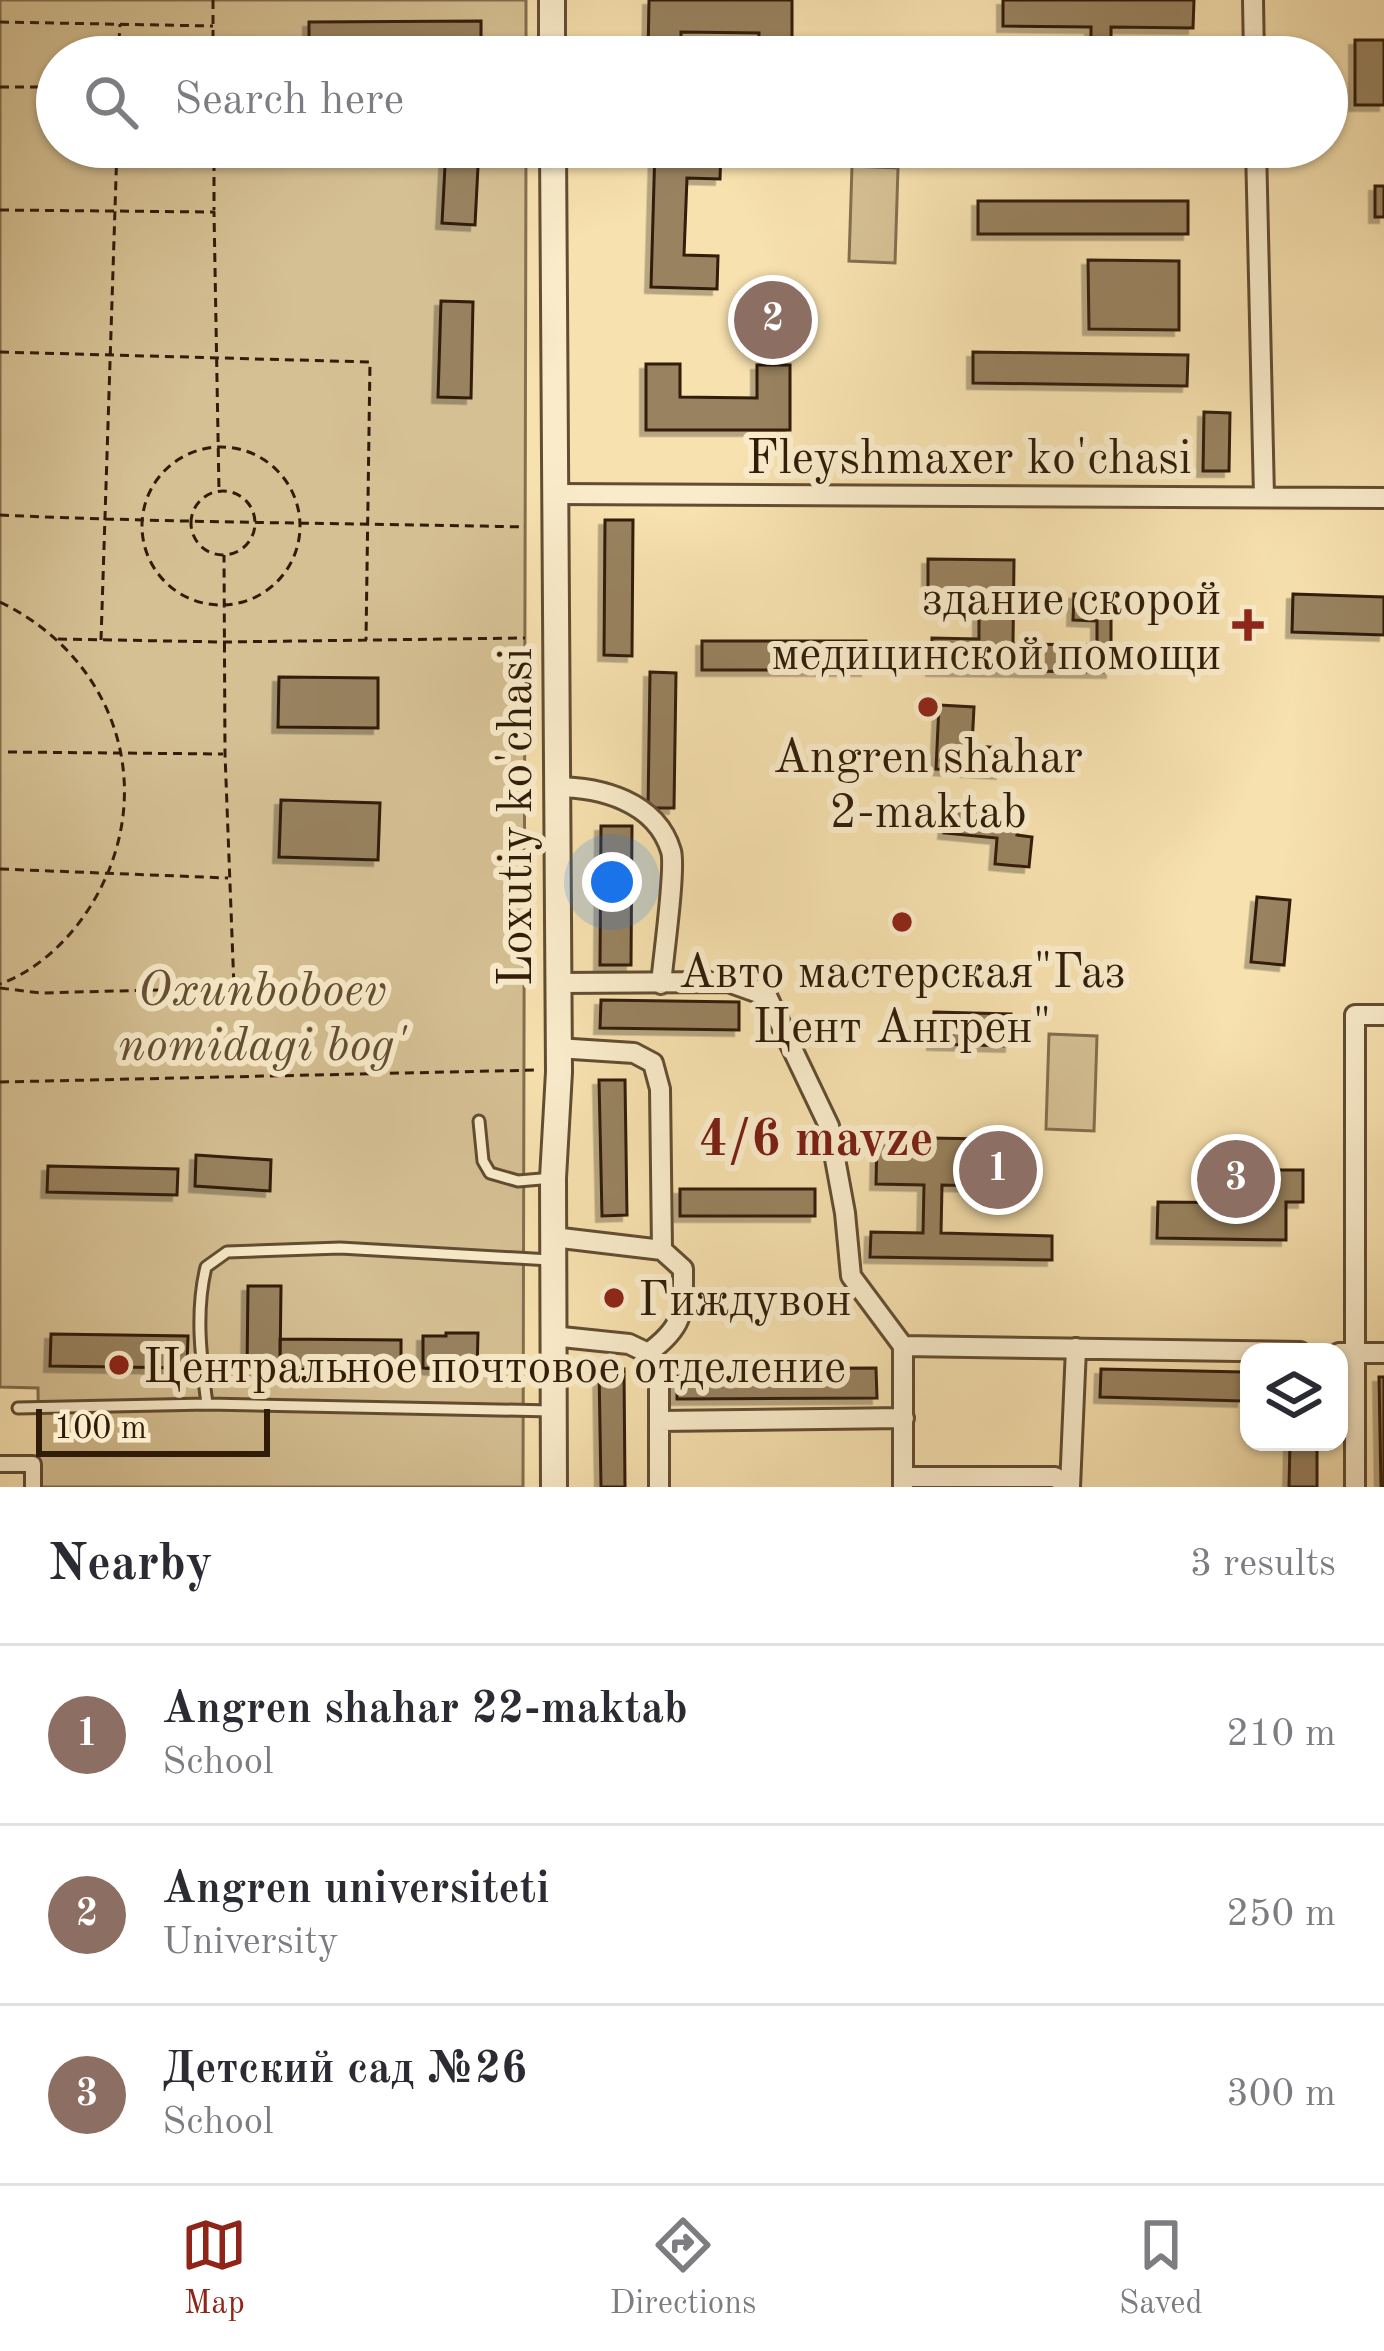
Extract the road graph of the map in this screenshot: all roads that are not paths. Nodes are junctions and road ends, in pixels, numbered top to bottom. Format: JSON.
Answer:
{"nodes":[{"id":1,"x":552,"y":0,"type":"edge"},
{"id":2,"x":1253,"y":0,"type":"edge"},
{"id":3,"x":552,"y":36,"type":"edge"},
{"id":4,"x":1254,"y":36,"type":"edge"},
{"id":5,"x":553,"y":168,"type":"edge"},
{"id":6,"x":1256,"y":168,"type":"edge"},
{"id":7,"x":555,"y":494,"type":"junction"},
{"id":8,"x":1264,"y":496,"type":"junction"},
{"id":9,"x":1384,"y":498,"type":"edge"},
{"id":10,"x":555,"y":787,"type":"junction"},
{"id":11,"x":558,"y":982,"type":"junction"},
{"id":12,"x":661,"y":984,"type":"junction"},
{"id":13,"x":1384,"y":1015,"type":"edge"},
{"id":14,"x":558,"y":1060,"type":"junction"},
{"id":15,"x":479,"y":1121,"type":"dead end"},
{"id":16,"x":553,"y":1178,"type":"junction"},
{"id":17,"x":553,"y":1248,"type":"junction"},
{"id":18,"x":662,"y":1250,"type":"junction"},
{"id":19,"x":553,"y":1336,"type":"junction"},
{"id":20,"x":1347,"y":1343,"type":"edge"},
{"id":21,"x":904,"y":1346,"type":"junction"},
{"id":22,"x":1076,"y":1348,"type":"junction"},
{"id":23,"x":1240,"y":1351,"type":"edge"},
{"id":24,"x":648,"y":1353,"type":"junction"},
{"id":25,"x":1348,"y":1353,"type":"edge"},
{"id":26,"x":1384,"y":1353,"type":"edge"},
{"id":27,"x":1348,"y":1370,"type":"edge"},
{"id":28,"x":207,"y":1403,"type":"junction"},
{"id":29,"x":17,"y":1408,"type":"dead end"},
{"id":30,"x":555,"y":1411,"type":"junction"},
{"id":31,"x":904,"y":1418,"type":"junction"},
{"id":32,"x":659,"y":1421,"type":"junction"},
{"id":33,"x":0,"y":1464,"type":"edge"},
{"id":34,"x":903,"y":1482,"type":"edge"},
{"id":35,"x":33,"y":1487,"type":"edge"},
{"id":36,"x":554,"y":1487,"type":"edge"},
{"id":37,"x":659,"y":1487,"type":"edge"},
{"id":38,"x":1355,"y":1487,"type":"edge"}],
"edges":[{"from":1,"to":3,"type":"street"},
{"from":2,"to":4,"type":"street"},
{"from":5,"to":7,"type":"street","name":"Loxutiy ko'chasi"},
{"from":6,"to":8,"type":"street"},
{"from":7,"to":8,"type":"street","name":"Fleyshmaxer ko'chasi"},
{"from":7,"to":10,"type":"street","name":"Loxutiy ko'chasi"},
{"from":8,"to":9,"type":"street","name":"Fleyshmaxer ko'chasi"},
{"from":10,"to":11,"type":"street","name":"Loxutiy ko'chasi"},
{"from":10,"to":12,"type":"street"},
{"from":11,"to":12,"type":"street"},
{"from":11,"to":14,"type":"street","name":"Loxutiy ko'chasi"},
{"from":12,"to":21,"type":"street"},
{"from":13,"to":20,"type":"street"},
{"from":14,"to":16,"type":"street","name":"Loxutiy ko'chasi"},
{"from":14,"to":18,"type":"street"},
{"from":15,"to":16,"type":"lane"},
{"from":16,"to":17,"type":"street","name":"Loxutiy ko'chasi"},
{"from":17,"to":18,"type":"street"},
{"from":17,"to":19,"type":"street","name":"Loxutiy ko'chasi"},
{"from":17,"to":28,"type":"lane"},
{"from":18,"to":24,"type":"street"},
{"from":19,"to":24,"type":"street"},
{"from":19,"to":30,"type":"street","name":"Loxutiy ko'chasi"},
{"from":21,"to":22,"type":"street"},
{"from":21,"to":31,"type":"street"},
{"from":22,"to":23,"type":"street"},
{"from":22,"to":34,"type":"street"},
{"from":24,"to":32,"type":"street"},
{"from":25,"to":26,"type":"street"},
{"from":27,"to":38,"type":"street"},
{"from":28,"to":29,"type":"lane"},
{"from":28,"to":30,"type":"lane"},
{"from":30,"to":36,"type":"street","name":"Loxutiy ko'chasi"},
{"from":31,"to":32,"type":"street"},
{"from":31,"to":34,"type":"street"},
{"from":32,"to":37,"type":"street"},
{"from":33,"to":35,"type":"street"}]}
